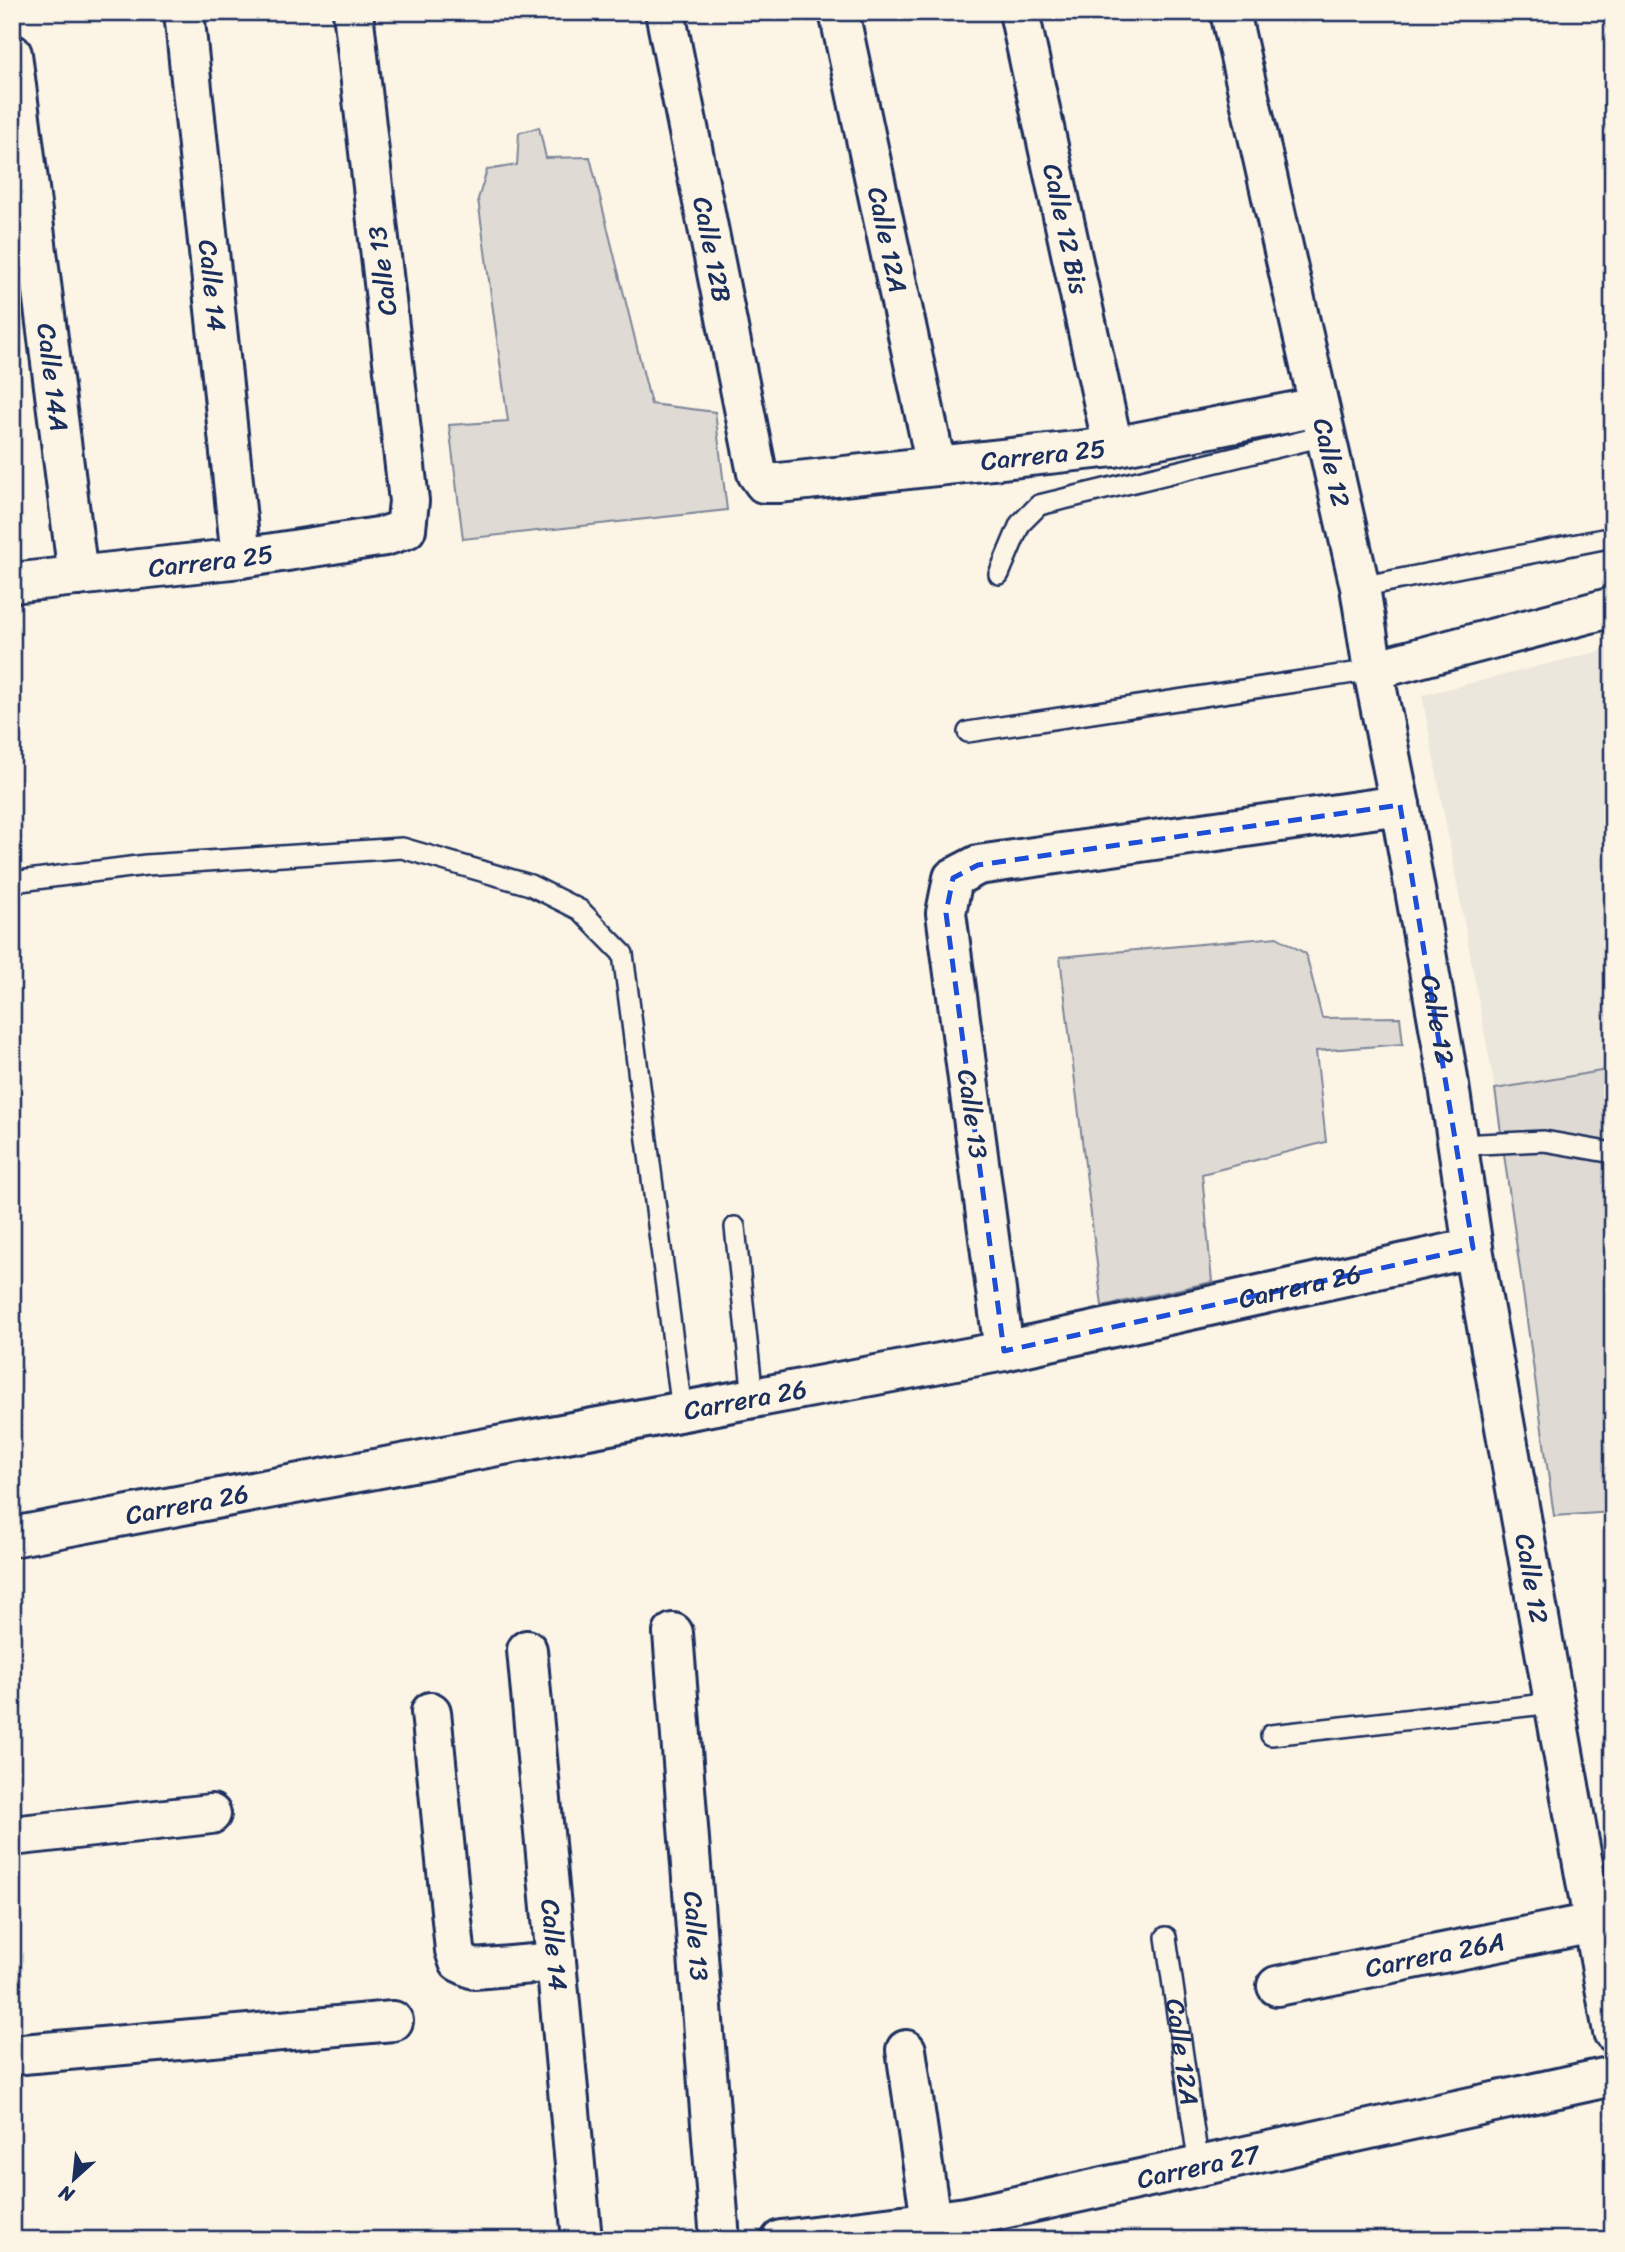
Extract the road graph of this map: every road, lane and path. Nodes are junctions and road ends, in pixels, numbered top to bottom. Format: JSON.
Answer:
{"nodes":[{"id":1,"x":353,"y":12,"type":"edge"},
{"id":2,"x":664,"y":12,"type":"edge"},
{"id":3,"x":839,"y":12,"type":"edge"},
{"id":4,"x":1019,"y":12,"type":"edge"},
{"id":5,"x":1230,"y":12,"type":"edge"},
{"id":6,"x":188,"y":13,"type":"edge"},
{"id":7,"x":12,"y":54,"type":"edge"},
{"id":8,"x":1321,"y":421,"type":"junction"},
{"id":9,"x":1113,"y":447,"type":"junction"},
{"id":10,"x":936,"y":466,"type":"junction"},
{"id":11,"x":764,"y":483,"type":"joint"},
{"id":12,"x":406,"y":529,"type":"joint"},
{"id":13,"x":1613,"y":537,"type":"edge"},
{"id":14,"x":241,"y":558,"type":"junction"},
{"id":15,"x":999,"y":574,"type":"dead end"},
{"id":16,"x":78,"y":576,"type":"junction"},
{"id":17,"x":12,"y":583,"type":"edge"},
{"id":18,"x":1360,"y":587,"type":"junction"},
{"id":19,"x":1613,"y":607,"type":"edge"},
{"id":20,"x":1373,"y":670,"type":"junction"},
{"id":21,"x":968,"y":732,"type":"dead end"},
{"id":22,"x":1400,"y":805,"type":"junction"},
{"id":23,"x":12,"y":882,"type":"edge"},
{"id":24,"x":1458,"y":1145,"type":"junction"},
{"id":25,"x":1613,"y":1153,"type":"edge"},
{"id":26,"x":735,"y":1227,"type":"dead end"},
{"id":27,"x":1473,"y":1248,"type":"junction"},
{"id":28,"x":1004,"y":1351,"type":"junction"},
{"id":29,"x":753,"y":1398,"type":"junction"},
{"id":30,"x":682,"y":1411,"type":"junction"},
{"id":31,"x":12,"y":1537,"type":"edge"},
{"id":32,"x":673,"y":1633,"type":"dead end"},
{"id":33,"x":527,"y":1650,"type":"dead end"},
{"id":34,"x":1554,"y":1703,"type":"junction"},
{"id":35,"x":431,"y":1712,"type":"dead end"},
{"id":36,"x":1270,"y":1735,"type":"dead end"},
{"id":37,"x":211,"y":1814,"type":"dead end"},
{"id":38,"x":12,"y":1836,"type":"edge"},
{"id":39,"x":1593,"y":1923,"type":"junction"},
{"id":40,"x":1166,"y":1937,"type":"dead end"},
{"id":41,"x":556,"y":1962,"type":"junction"},
{"id":42,"x":1277,"y":1986,"type":"dead end"},
{"id":43,"x":393,"y":2021,"type":"dead end"},
{"id":44,"x":1613,"y":2032,"type":"edge"},
{"id":45,"x":906,"y":2050,"type":"dead end"},
{"id":46,"x":12,"y":2055,"type":"edge"},
{"id":47,"x":1613,"y":2076,"type":"edge"},
{"id":48,"x":1199,"y":2167,"type":"junction"},
{"id":49,"x":931,"y":2221,"type":"junction"},
{"id":50,"x":582,"y":2240,"type":"edge"},
{"id":51,"x":720,"y":2240,"type":"edge"},
{"id":52,"x":781,"y":2240,"type":"edge"}],
"edges":[{"from":1,"to":12,"type":"street","name":"Calle 13"},
{"from":2,"to":11,"type":"street","name":"Calle 12B"},
{"from":3,"to":10,"type":"street","name":"Calle 12A"},
{"from":4,"to":9,"type":"street","name":"Calle 12 Bis"},
{"from":5,"to":8,"type":"street","name":"Calle 12"},
{"from":6,"to":14,"type":"street","name":"Calle 14"},
{"from":7,"to":16,"type":"street","name":"Calle 14A"},
{"from":8,"to":9,"type":"street","name":"Carrera 25"},
{"from":8,"to":15,"type":"lane"},
{"from":8,"to":18,"type":"street","name":"Calle 12"},
{"from":9,"to":10,"type":"street","name":"Carrera 25"},
{"from":10,"to":11,"type":"street","name":"Carrera 25"},
{"from":12,"to":14,"type":"street","name":"Carrera 25"},
{"from":13,"to":18,"type":"lane"},
{"from":14,"to":16,"type":"street","name":"Carrera 25"},
{"from":16,"to":17,"type":"street","name":"Carrera 25"},
{"from":18,"to":20,"type":"street","name":"Calle 12"},
{"from":19,"to":20,"type":"street"},
{"from":20,"to":21,"type":"lane"},
{"from":20,"to":22,"type":"street","name":"Calle 12"},
{"from":22,"to":24,"type":"street","name":"Calle 12"},
{"from":22,"to":28,"type":"street","name":"Calle 13"},
{"from":23,"to":30,"type":"lane"},
{"from":24,"to":25,"type":"lane"},
{"from":24,"to":27,"type":"street","name":"Calle 12"},
{"from":26,"to":29,"type":"lane"},
{"from":27,"to":28,"type":"street","name":"Carrera 26"},
{"from":27,"to":34,"type":"street","name":"Calle 12"},
{"from":28,"to":29,"type":"street","name":"Carrera 26"},
{"from":29,"to":30,"type":"street","name":"Carrera 26"},
{"from":30,"to":31,"type":"street","name":"Carrera 26"},
{"from":32,"to":51,"type":"street","name":"Calle 13"},
{"from":33,"to":41,"type":"street","name":"Calle 14"},
{"from":34,"to":36,"type":"lane"},
{"from":34,"to":39,"type":"street","name":"Calle 12"},
{"from":35,"to":41,"type":"street"},
{"from":37,"to":38,"type":"street"},
{"from":39,"to":42,"type":"street","name":"Carrera 26A"},
{"from":39,"to":44,"type":"street","name":"Calle 12"},
{"from":40,"to":48,"type":"lane","name":"Calle 12A"},
{"from":41,"to":50,"type":"street","name":"Calle 14"},
{"from":43,"to":46,"type":"street"},
{"from":45,"to":49,"type":"street"},
{"from":47,"to":48,"type":"street","name":"Carrera 27"},
{"from":48,"to":49,"type":"street","name":"Carrera 27"},
{"from":49,"to":52,"type":"street","name":"Carrera 27"}]}
